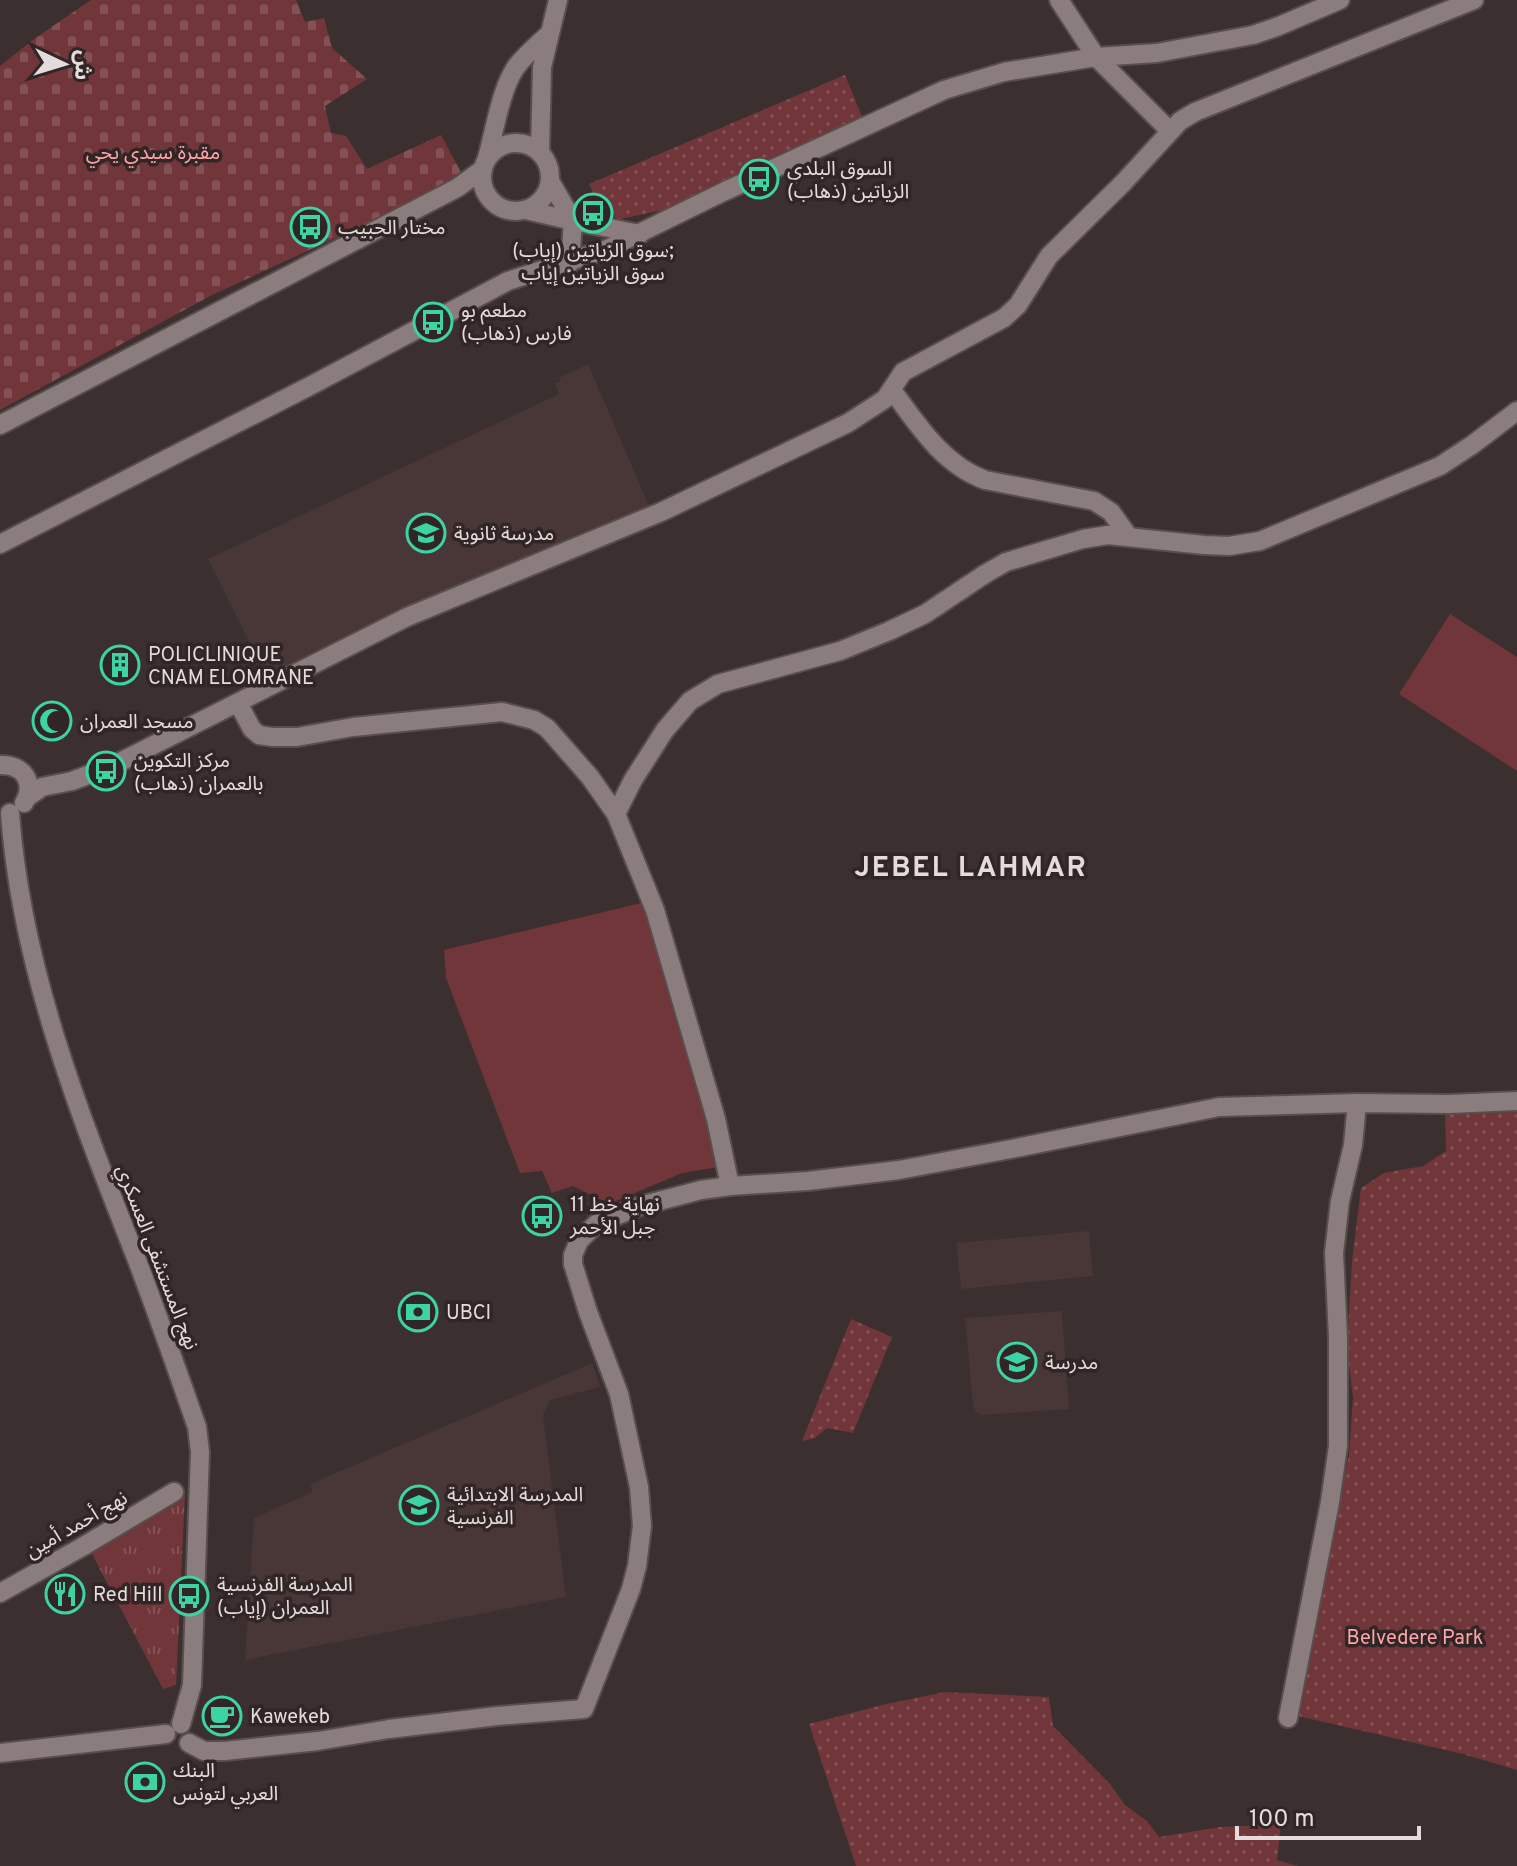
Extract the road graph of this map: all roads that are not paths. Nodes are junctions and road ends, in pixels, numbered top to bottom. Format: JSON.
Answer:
{"nodes":[{"id":1,"x":558,"y":0,"type":"edge"},
{"id":2,"x":1059,"y":0,"type":"edge"},
{"id":3,"x":1340,"y":0,"type":"edge"},
{"id":4,"x":1474,"y":0,"type":"edge"},
{"id":5,"x":548,"y":35,"type":"junction"},
{"id":6,"x":1096,"y":57,"type":"junction"},
{"id":7,"x":1170,"y":131,"type":"junction"},
{"id":8,"x":540,"y":153,"type":"junction"},
{"id":9,"x":485,"y":165,"type":"junction"},
{"id":10,"x":550,"y":181,"type":"junction"},
{"id":11,"x":457,"y":188,"type":"junction"},
{"id":12,"x":484,"y":191,"type":"junction"},
{"id":13,"x":526,"y":210,"type":"junction"},
{"id":14,"x":573,"y":221,"type":"junction"},
{"id":15,"x":640,"y":234,"type":"junction"},
{"id":16,"x":570,"y":263,"type":"junction"},
{"id":17,"x":892,"y":390,"type":"junction"},
{"id":18,"x":1517,"y":411,"type":"edge"},
{"id":19,"x":0,"y":425,"type":"edge"},
{"id":20,"x":1129,"y":537,"type":"junction"},
{"id":21,"x":0,"y":544,"type":"edge"},
{"id":22,"x":238,"y":703,"type":"junction"},
{"id":23,"x":0,"y":765,"type":"edge"},
{"id":24,"x":28,"y":797,"type":"junction"},
{"id":25,"x":5,"y":812,"type":"edge"},
{"id":26,"x":616,"y":814,"type":"junction"},
{"id":27,"x":1517,"y":1101,"type":"edge"},
{"id":28,"x":1357,"y":1103,"type":"junction"},
{"id":29,"x":730,"y":1186,"type":"junction"},
{"id":30,"x":174,"y":1492,"type":"dead end"},
{"id":31,"x":0,"y":1593,"type":"edge"},
{"id":32,"x":1288,"y":1718,"type":"dead end"},
{"id":33,"x":173,"y":1729,"type":"junction"},
{"id":34,"x":0,"y":1753,"type":"edge"}],
"edges":[{"from":1,"to":5,"type":"street"},
{"from":2,"to":6,"type":"street"},
{"from":3,"to":6,"type":"street"},
{"from":4,"to":7,"type":"street"},
{"from":5,"to":8,"type":"street"},
{"from":5,"to":9,"type":"street"},
{"from":6,"to":7,"type":"street"},
{"from":6,"to":15,"type":"street"},
{"from":7,"to":17,"type":"street"},
{"from":8,"to":9,"type":"street"},
{"from":8,"to":10,"type":"street"},
{"from":9,"to":11,"type":"street"},
{"from":9,"to":12,"type":"street"},
{"from":10,"to":13,"type":"street"},
{"from":10,"to":14,"type":"street"},
{"from":11,"to":12,"type":"street"},
{"from":11,"to":19,"type":"street"},
{"from":12,"to":13,"type":"street"},
{"from":13,"to":14,"type":"street"},
{"from":14,"to":15,"type":"street"},
{"from":14,"to":16,"type":"street"},
{"from":15,"to":16,"type":"street"},
{"from":16,"to":21,"type":"street"},
{"from":17,"to":20,"type":"street"},
{"from":17,"to":22,"type":"street"},
{"from":18,"to":20,"type":"street"},
{"from":20,"to":26,"type":"street"},
{"from":22,"to":24,"type":"street"},
{"from":22,"to":26,"type":"street"},
{"from":23,"to":24,"type":"street"},
{"from":24,"to":25,"type":"street"},
{"from":25,"to":33,"type":"street","name":"نهج المستشفى العسكري"},
{"from":26,"to":29,"type":"street"},
{"from":27,"to":28,"type":"street"},
{"from":28,"to":29,"type":"street"},
{"from":28,"to":32,"type":"street"},
{"from":29,"to":33,"type":"street"},
{"from":30,"to":31,"type":"street","name":"نهج أحمد أمين"},
{"from":33,"to":34,"type":"street"}]}
